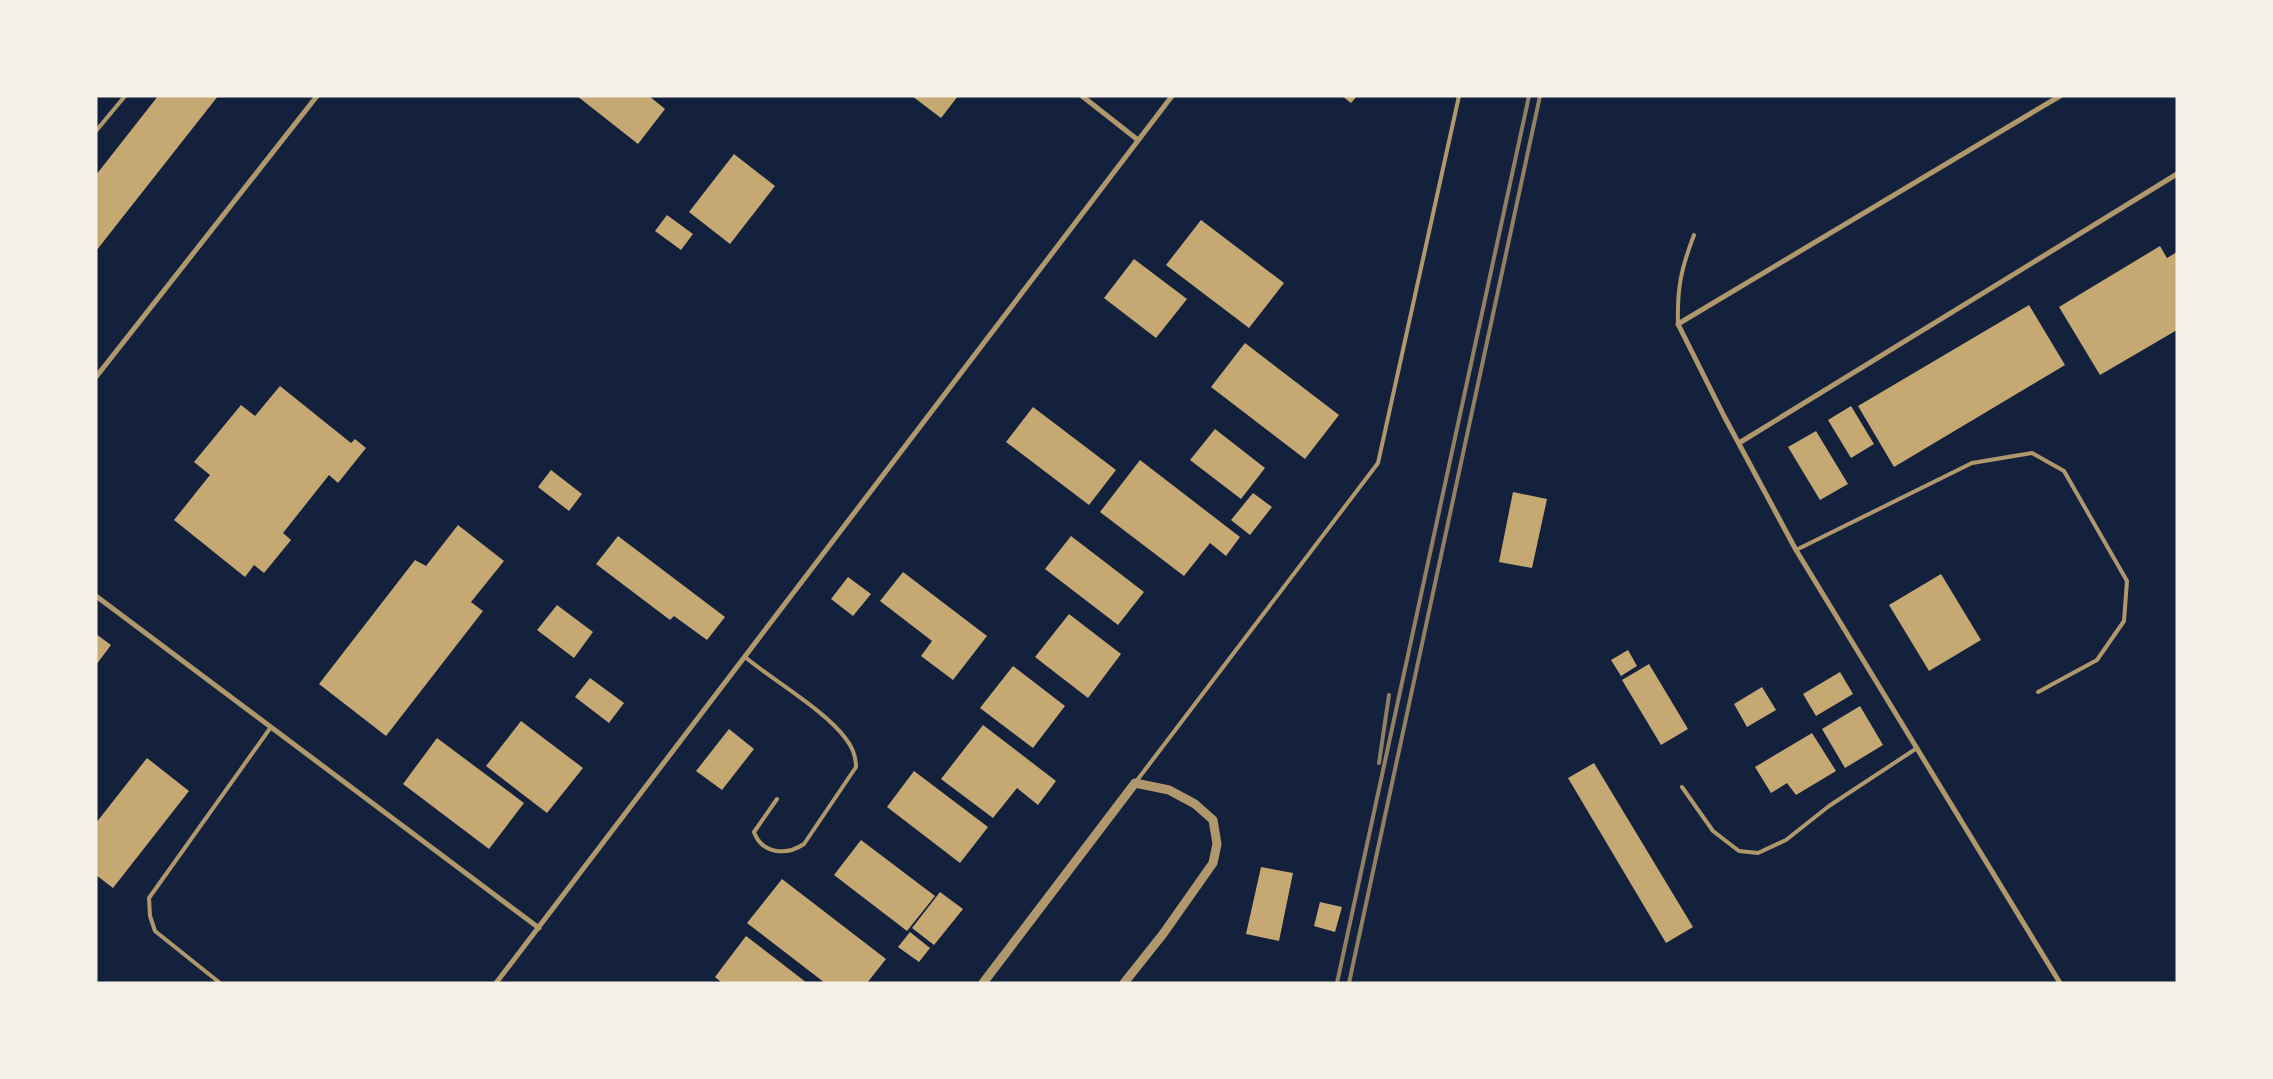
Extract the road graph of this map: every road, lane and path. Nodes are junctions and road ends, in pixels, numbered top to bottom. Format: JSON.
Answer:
{"nodes":[{"id":1,"x":125,"y":96,"type":"edge"},
{"id":2,"x":317,"y":96,"type":"edge"},
{"id":3,"x":1082,"y":96,"type":"edge"},
{"id":4,"x":1172,"y":96,"type":"edge"},
{"id":5,"x":1459,"y":96,"type":"edge"},
{"id":6,"x":2060,"y":96,"type":"edge"},
{"id":7,"x":96,"y":130,"type":"edge"},
{"id":8,"x":1138,"y":140,"type":"junction"},
{"id":9,"x":2177,"y":174,"type":"edge"},
{"id":10,"x":1694,"y":235,"type":"dead end"},
{"id":11,"x":1678,"y":324,"type":"junction"},
{"id":12,"x":96,"y":377,"type":"edge"},
{"id":13,"x":1739,"y":443,"type":"junction"},
{"id":14,"x":1796,"y":550,"type":"junction"},
{"id":15,"x":96,"y":596,"type":"edge"},
{"id":16,"x":746,"y":657,"type":"junction"},
{"id":17,"x":2038,"y":692,"type":"dead end"},
{"id":18,"x":270,"y":727,"type":"junction"},
{"id":19,"x":1917,"y":748,"type":"junction"},
{"id":20,"x":1136,"y":783,"type":"junction"},
{"id":21,"x":1682,"y":787,"type":"dead end"},
{"id":22,"x":777,"y":799,"type":"dead end"},
{"id":23,"x":539,"y":928,"type":"junction"},
{"id":24,"x":220,"y":983,"type":"edge"},
{"id":25,"x":496,"y":983,"type":"edge"},
{"id":26,"x":983,"y":983,"type":"edge"},
{"id":27,"x":1124,"y":983,"type":"edge"},
{"id":28,"x":2060,"y":983,"type":"edge"}],
"edges":[{"from":1,"to":7,"type":"lane"},
{"from":2,"to":12,"type":"street"},
{"from":3,"to":8,"type":"street"},
{"from":4,"to":8,"type":"street"},
{"from":5,"to":20,"type":"lane"},
{"from":6,"to":11,"type":"street"},
{"from":8,"to":16,"type":"street"},
{"from":9,"to":13,"type":"street"},
{"from":10,"to":11,"type":"lane"},
{"from":11,"to":13,"type":"street"},
{"from":13,"to":14,"type":"street"},
{"from":14,"to":17,"type":"lane"},
{"from":14,"to":19,"type":"street"},
{"from":15,"to":18,"type":"street"},
{"from":16,"to":22,"type":"lane"},
{"from":16,"to":23,"type":"street"},
{"from":18,"to":23,"type":"street"},
{"from":18,"to":24,"type":"lane"},
{"from":19,"to":21,"type":"lane"},
{"from":19,"to":28,"type":"street"},
{"from":20,"to":26,"type":"street"},
{"from":20,"to":27,"type":"street"},
{"from":23,"to":25,"type":"street"}]}
